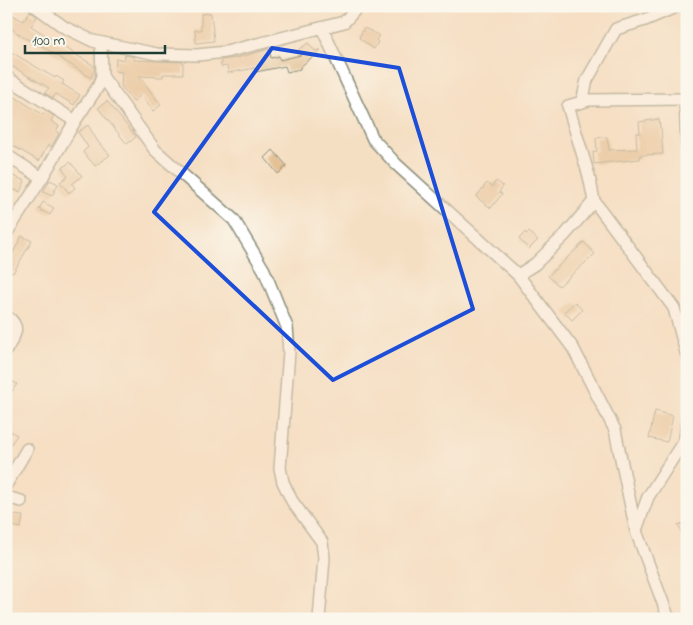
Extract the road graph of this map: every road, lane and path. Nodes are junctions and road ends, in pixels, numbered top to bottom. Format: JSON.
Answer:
{"nodes":[{"id":1,"x":35,"y":6,"type":"edge"},
{"id":2,"x":355,"y":6,"type":"edge"},
{"id":3,"x":678,"y":6,"type":"edge"},
{"id":4,"x":322,"y":28,"type":"junction"},
{"id":5,"x":101,"y":44,"type":"junction"},
{"id":6,"x":102,"y":76,"type":"junction"},
{"id":7,"x":6,"y":77,"type":"edge"},
{"id":8,"x":686,"y":99,"type":"edge"},
{"id":9,"x":582,"y":102,"type":"junction"},
{"id":10,"x":75,"y":120,"type":"junction"},
{"id":11,"x":687,"y":146,"type":"edge"},
{"id":12,"x":6,"y":154,"type":"edge"},
{"id":13,"x":42,"y":178,"type":"junction"},
{"id":14,"x":594,"y":201,"type":"junction"},
{"id":15,"x":6,"y":233,"type":"edge"},
{"id":16,"x":518,"y":275,"type":"junction"},
{"id":17,"x":6,"y":316,"type":"edge"},
{"id":18,"x":6,"y":350,"type":"edge"},
{"id":19,"x":687,"y":356,"type":"edge"},
{"id":20,"x":687,"y":421,"type":"edge"},
{"id":21,"x":686,"y":439,"type":"edge"},
{"id":22,"x":27,"y":450,"type":"dead end"},
{"id":23,"x":6,"y":485,"type":"edge"},
{"id":24,"x":6,"y":497,"type":"edge"},
{"id":25,"x":21,"y":501,"type":"dead end"},
{"id":26,"x":636,"y":531,"type":"junction"},
{"id":27,"x":319,"y":619,"type":"edge"},
{"id":28,"x":669,"y":619,"type":"edge"}],
"edges":[{"from":1,"to":5,"type":"street"},
{"from":2,"to":4,"type":"street"},
{"from":3,"to":9,"type":"street"},
{"from":4,"to":5,"type":"street"},
{"from":4,"to":16,"type":"street"},
{"from":5,"to":6,"type":"street"},
{"from":6,"to":10,"type":"street"},
{"from":6,"to":27,"type":"street"},
{"from":7,"to":10,"type":"street"},
{"from":8,"to":9,"type":"street"},
{"from":8,"to":11,"type":"street"},
{"from":9,"to":14,"type":"street"},
{"from":10,"to":13,"type":"street"},
{"from":12,"to":13,"type":"street"},
{"from":13,"to":15,"type":"street"},
{"from":14,"to":16,"type":"street"},
{"from":14,"to":19,"type":"street"},
{"from":16,"to":26,"type":"street"},
{"from":17,"to":18,"type":"street"},
{"from":20,"to":21,"type":"street"},
{"from":21,"to":26,"type":"street"},
{"from":22,"to":23,"type":"street"},
{"from":24,"to":25,"type":"street"},
{"from":26,"to":28,"type":"street"}]}
